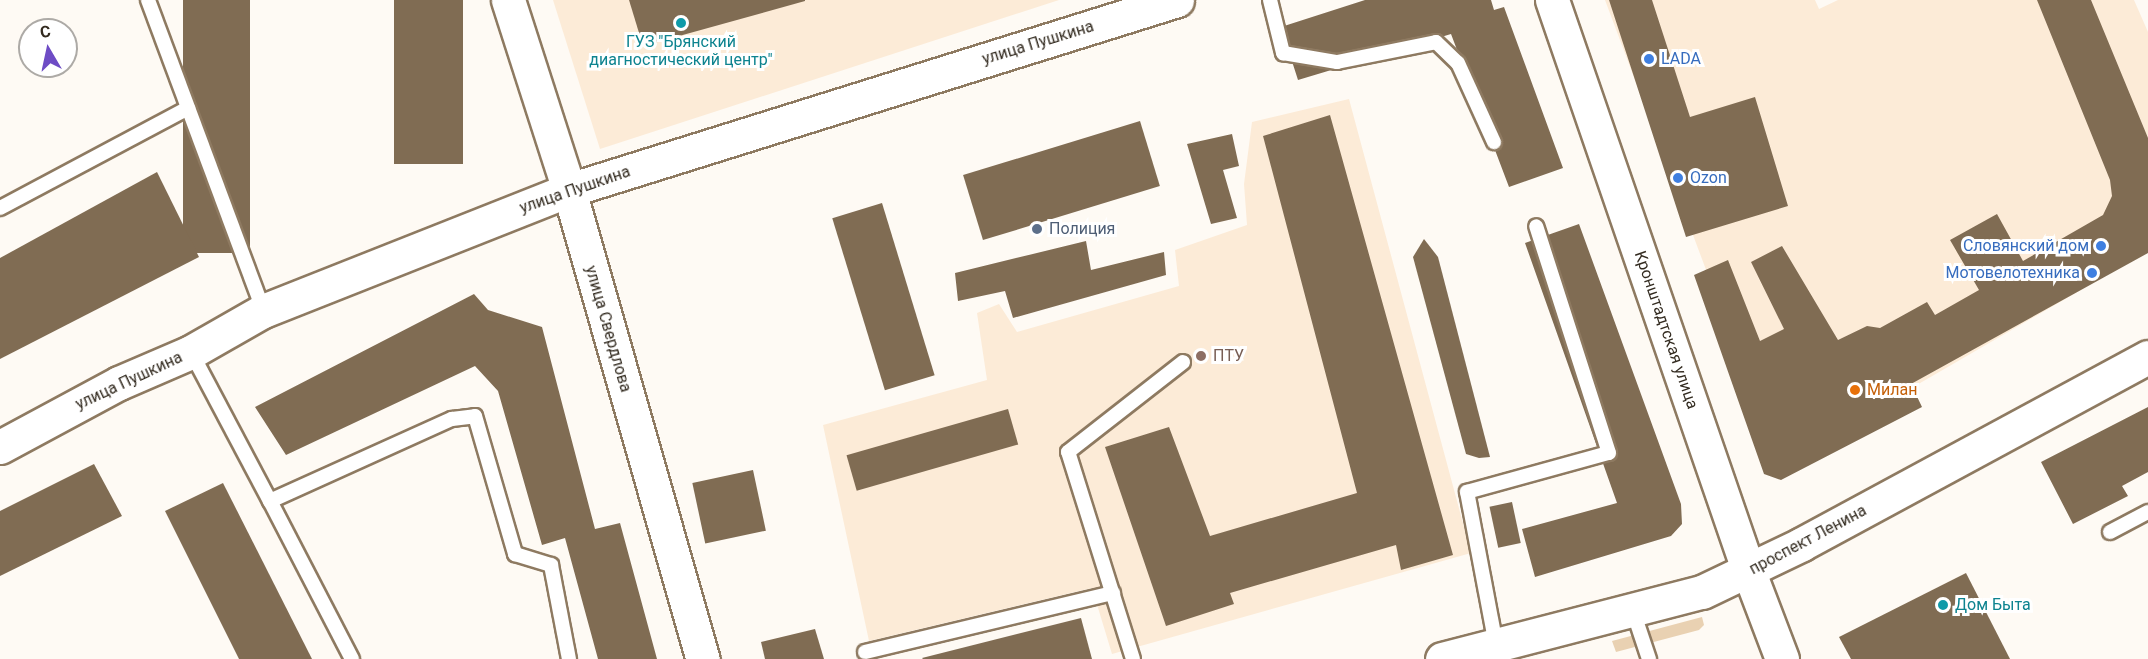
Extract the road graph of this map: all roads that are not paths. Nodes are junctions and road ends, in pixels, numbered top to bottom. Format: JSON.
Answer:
{"nodes":[{"id":1,"x":148,"y":0,"type":"edge"},
{"id":2,"x":508,"y":0,"type":"edge"},
{"id":3,"x":1177,"y":0,"type":"edge"},
{"id":4,"x":1270,"y":0,"type":"edge"},
{"id":5,"x":1552,"y":0,"type":"edge"},
{"id":6,"x":188,"y":108,"type":"junction"},
{"id":7,"x":1494,"y":142,"type":"dead end"},
{"id":8,"x":569,"y":190,"type":"junction"},
{"id":9,"x":0,"y":208,"type":"edge"},
{"id":10,"x":1536,"y":226,"type":"dead end"},
{"id":11,"x":263,"y":311,"type":"junction"},
{"id":12,"x":191,"y":352,"type":"junction"},
{"id":13,"x":2148,"y":357,"type":"edge"},
{"id":14,"x":1183,"y":362,"type":"dead end"},
{"id":15,"x":0,"y":445,"type":"edge"},
{"id":16,"x":270,"y":501,"type":"junction"},
{"id":17,"x":2148,"y":512,"type":"edge"},
{"id":18,"x":2110,"y":532,"type":"dead end"},
{"id":19,"x":1749,"y":572,"type":"junction"},
{"id":20,"x":1113,"y":593,"type":"junction"},
{"id":21,"x":1633,"y":611,"type":"junction"},
{"id":22,"x":1496,"y":647,"type":"junction"},
{"id":23,"x":866,"y":652,"type":"dead end"},
{"id":24,"x":352,"y":659,"type":"edge"},
{"id":25,"x":569,"y":659,"type":"edge"},
{"id":26,"x":703,"y":659,"type":"edge"},
{"id":27,"x":1133,"y":659,"type":"edge"},
{"id":28,"x":1442,"y":659,"type":"edge"},
{"id":29,"x":1648,"y":659,"type":"edge"},
{"id":30,"x":1782,"y":659,"type":"edge"}],
"edges":[{"from":1,"to":6,"type":"lane"},
{"from":2,"to":8,"type":"main road","name":"улица Свердлова"},
{"from":3,"to":8,"type":"main road","name":"улица Пушкина"},
{"from":4,"to":7,"type":"lane"},
{"from":5,"to":19,"type":"main road","name":"Кронштадтская улица"},
{"from":6,"to":9,"type":"lane"},
{"from":6,"to":11,"type":"lane"},
{"from":8,"to":11,"type":"main road","name":"улица Пушкина"},
{"from":8,"to":26,"type":"main road","name":"улица Свердлова"},
{"from":10,"to":22,"type":"lane"},
{"from":11,"to":12,"type":"main road","name":"улица Пушкина"},
{"from":12,"to":15,"type":"main road","name":"улица Пушкина"},
{"from":12,"to":16,"type":"lane"},
{"from":13,"to":19,"type":"main road","name":"проспект Ленина"},
{"from":14,"to":20,"type":"lane"},
{"from":16,"to":24,"type":"lane"},
{"from":16,"to":25,"type":"lane"},
{"from":17,"to":18,"type":"lane"},
{"from":19,"to":21,"type":"main road","name":"проспект Ленина"},
{"from":19,"to":30,"type":"main road","name":"Кронштадтская улица"},
{"from":20,"to":23,"type":"lane"},
{"from":20,"to":27,"type":"lane"},
{"from":21,"to":22,"type":"main road","name":"проспект Ленина"},
{"from":21,"to":29,"type":"lane"},
{"from":22,"to":28,"type":"main road","name":"проспект Ленина"}]}
